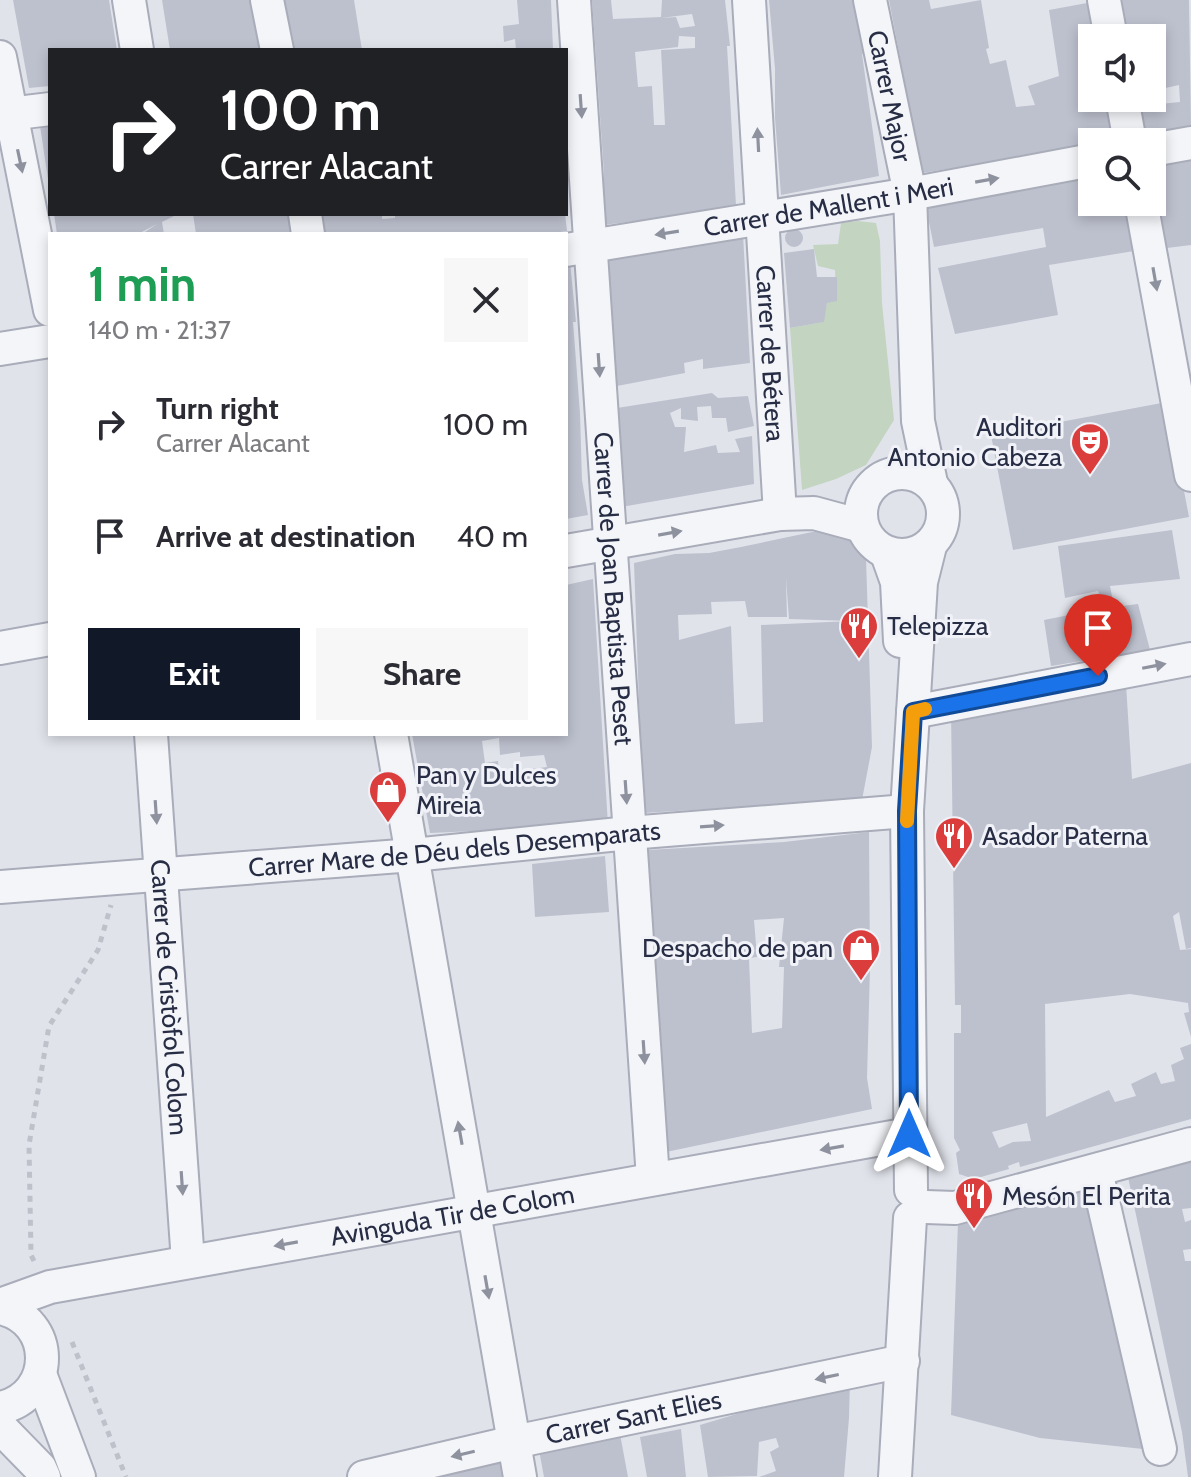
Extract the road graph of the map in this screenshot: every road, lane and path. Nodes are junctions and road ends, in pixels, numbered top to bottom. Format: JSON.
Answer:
{"nodes":[{"id":1,"x":129,"y":0,"type":"edge"},
{"id":2,"x":267,"y":0,"type":"edge"},
{"id":3,"x":574,"y":0,"type":"edge"},
{"id":4,"x":749,"y":0,"type":"edge"},
{"id":5,"x":870,"y":0,"type":"edge"},
{"id":6,"x":1104,"y":0,"type":"edge"},
{"id":7,"x":1108,"y":24,"type":"edge"},
{"id":8,"x":137,"y":48,"type":"edge"},
{"id":9,"x":277,"y":48,"type":"edge"},
{"id":10,"x":0,"y":57,"type":"edge"},
{"id":11,"x":48,"y":109,"type":"edge"},
{"id":12,"x":5,"y":115,"type":"edge"},
{"id":13,"x":1191,"y":143,"type":"edge"},
{"id":14,"x":1166,"y":147,"type":"edge"},
{"id":15,"x":1078,"y":163,"type":"edge"},
{"id":16,"x":910,"y":194,"type":"junction"},
{"id":17,"x":1144,"y":216,"type":"edge"},
{"id":18,"x":763,"y":218,"type":"junction"},
{"id":19,"x":579,"y":248,"type":"edge"},
{"id":20,"x":48,"y":301,"type":"edge"},
{"id":21,"x":48,"y":341,"type":"edge"},
{"id":22,"x":0,"y":349,"type":"edge"},
{"id":23,"x":918,"y":421,"type":"junction"},
{"id":24,"x":886,"y":475,"type":"junction"},
{"id":25,"x":1191,"y":475,"type":"edge"},
{"id":26,"x":931,"y":483,"type":"junction"},
{"id":27,"x":780,"y":514,"type":"junction"},
{"id":28,"x":862,"y":526,"type":"junction"},
{"id":29,"x":610,"y":543,"type":"junction"},
{"id":30,"x":930,"y":546,"type":"junction"},
{"id":31,"x":568,"y":551,"type":"edge"},
{"id":32,"x":887,"y":554,"type":"junction"},
{"id":33,"x":48,"y":639,"type":"edge"},
{"id":34,"x":0,"y":648,"type":"edge"},
{"id":35,"x":1191,"y":659,"type":"edge"},
{"id":36,"x":913,"y":712,"type":"junction"},
{"id":37,"x":151,"y":736,"type":"edge"},
{"id":38,"x":391,"y":736,"type":"edge"},
{"id":39,"x":909,"y":777,"type":"junction"},
{"id":40,"x":907,"y":811,"type":"junction"},
{"id":41,"x":629,"y":833,"type":"junction"},
{"id":42,"x":413,"y":855,"type":"junction"},
{"id":43,"x":160,"y":873,"type":"junction"},
{"id":44,"x":119,"y":877,"type":"junction"},
{"id":45,"x":0,"y":887,"type":"edge"},
{"id":46,"x":909,"y":1134,"type":"junction"},
{"id":47,"x":1191,"y":1144,"type":"edge"},
{"id":48,"x":1096,"y":1171,"type":"junction"},
{"id":49,"x":653,"y":1179,"type":"junction"},
{"id":50,"x":916,"y":1205,"type":"junction"},
{"id":51,"x":473,"y":1210,"type":"junction"},
{"id":52,"x":188,"y":1262,"type":"junction"},
{"id":53,"x":50,"y":1287,"type":"junction"},
{"id":54,"x":0,"y":1307,"type":"edge"},
{"id":55,"x":68,"y":1331,"type":"dead end"},
{"id":56,"x":903,"y":1361,"type":"junction"},
{"id":57,"x":40,"y":1374,"type":"junction"},
{"id":58,"x":0,"y":1408,"type":"edge"},
{"id":59,"x":0,"y":1427,"type":"edge"},
{"id":60,"x":514,"y":1442,"type":"junction"},
{"id":61,"x":1160,"y":1449,"type":"dead end"},
{"id":62,"x":44,"y":1477,"type":"edge"},
{"id":63,"x":79,"y":1477,"type":"edge"},
{"id":64,"x":126,"y":1477,"type":"edge"},
{"id":65,"x":364,"y":1477,"type":"edge"},
{"id":66,"x":520,"y":1477,"type":"edge"},
{"id":67,"x":895,"y":1477,"type":"edge"}],
"edges":[{"from":1,"to":8,"type":"street"},
{"from":2,"to":9,"type":"street"},
{"from":3,"to":19,"type":"street","name":"Carrer de Joan Baptista Peset","one_way":true},
{"from":18,"to":4,"type":"street","name":"Carrer de Bétera","one_way":true},
{"from":5,"to":16,"type":"street","name":"Carrer Major"},
{"from":6,"to":7,"type":"street"},
{"from":10,"to":12,"type":"street"},
{"from":11,"to":12,"type":"street"},
{"from":12,"to":20,"type":"street","one_way":true},
{"from":13,"to":14,"type":"street"},
{"from":16,"to":15,"type":"street","name":"Carrer de Mallent i Meri","one_way":true},
{"from":16,"to":18,"type":"street","name":"Carrer de Mallent i Meri"},
{"from":16,"to":23,"type":"street","name":"Carrer Major"},
{"from":17,"to":25,"type":"street","one_way":true},
{"from":18,"to":19,"type":"street","name":"Carrer de Mallent i Meri","one_way":true},
{"from":18,"to":27,"type":"street","name":"Carrer de Bétera"},
{"from":19,"to":29,"type":"street","name":"Carrer de Joan Baptista Peset","one_way":true},
{"from":21,"to":22,"type":"street"},
{"from":23,"to":24,"type":"street"},
{"from":23,"to":26,"type":"street","name":"Carrer Major"},
{"from":24,"to":26,"type":"street"},
{"from":24,"to":28,"type":"street"},
{"from":26,"to":30,"type":"street"},
{"from":27,"to":28,"type":"street"},
{"from":29,"to":27,"type":"street","one_way":true},
{"from":28,"to":32,"type":"street"},
{"from":29,"to":31,"type":"street"},
{"from":29,"to":41,"type":"street","name":"Carrer de Joan Baptista Peset","one_way":true},
{"from":30,"to":32,"type":"street"},
{"from":30,"to":36,"type":"street"},
{"from":32,"to":39,"type":"street"},
{"from":33,"to":34,"type":"street"},
{"from":36,"to":35,"type":"street","one_way":true},
{"from":36,"to":39,"type":"street"},
{"from":37,"to":43,"type":"street","name":"Carrer de Cristòfol Colom","one_way":true},
{"from":38,"to":42,"type":"street"},
{"from":39,"to":40,"type":"street"},
{"from":41,"to":40,"type":"street","name":"Carrer Mare de Déu dels Desemparats","one_way":true},
{"from":40,"to":46,"type":"street"},
{"from":41,"to":42,"type":"street","name":"Carrer Mare de Déu dels Desemparats"},
{"from":41,"to":49,"type":"street","name":"Carrer de Joan Baptista Peset","one_way":true},
{"from":42,"to":43,"type":"street","name":"Carrer Mare de Déu dels Desemparats"},
{"from":51,"to":42,"type":"street","one_way":true},
{"from":43,"to":44,"type":"street","name":"Carrer Mare de Déu dels Desemparats"},
{"from":43,"to":52,"type":"street","name":"Carrer de Cristòfol Colom","one_way":true},
{"from":44,"to":45,"type":"street","name":"Carrer Mare de Déu dels Desemparats"},
{"from":44,"to":53,"type":"path"},
{"from":46,"to":49,"type":"street","name":"Avinguda Tir de Colom","one_way":true},
{"from":46,"to":50,"type":"street"},
{"from":47,"to":48,"type":"street"},
{"from":48,"to":50,"type":"street"},
{"from":48,"to":61,"type":"street"},
{"from":49,"to":51,"type":"street","name":"Avinguda Tir de Colom"},
{"from":50,"to":56,"type":"street"},
{"from":51,"to":52,"type":"street","name":"Avinguda Tir de Colom","one_way":true},
{"from":51,"to":60,"type":"street","one_way":true},
{"from":52,"to":53,"type":"street","name":"Avinguda Tir de Colom"},
{"from":53,"to":54,"type":"street","name":"Avinguda Tir de Colom"},
{"from":54,"to":57,"type":"street"},
{"from":55,"to":64,"type":"path"},
{"from":56,"to":60,"type":"street","name":"Carrer Sant Elies","one_way":true},
{"from":56,"to":67,"type":"street"},
{"from":57,"to":58,"type":"street"},
{"from":57,"to":63,"type":"street"},
{"from":59,"to":62,"type":"street"},
{"from":60,"to":65,"type":"street","name":"Carrer Sant Elies","one_way":true},
{"from":60,"to":66,"type":"street"}]}
